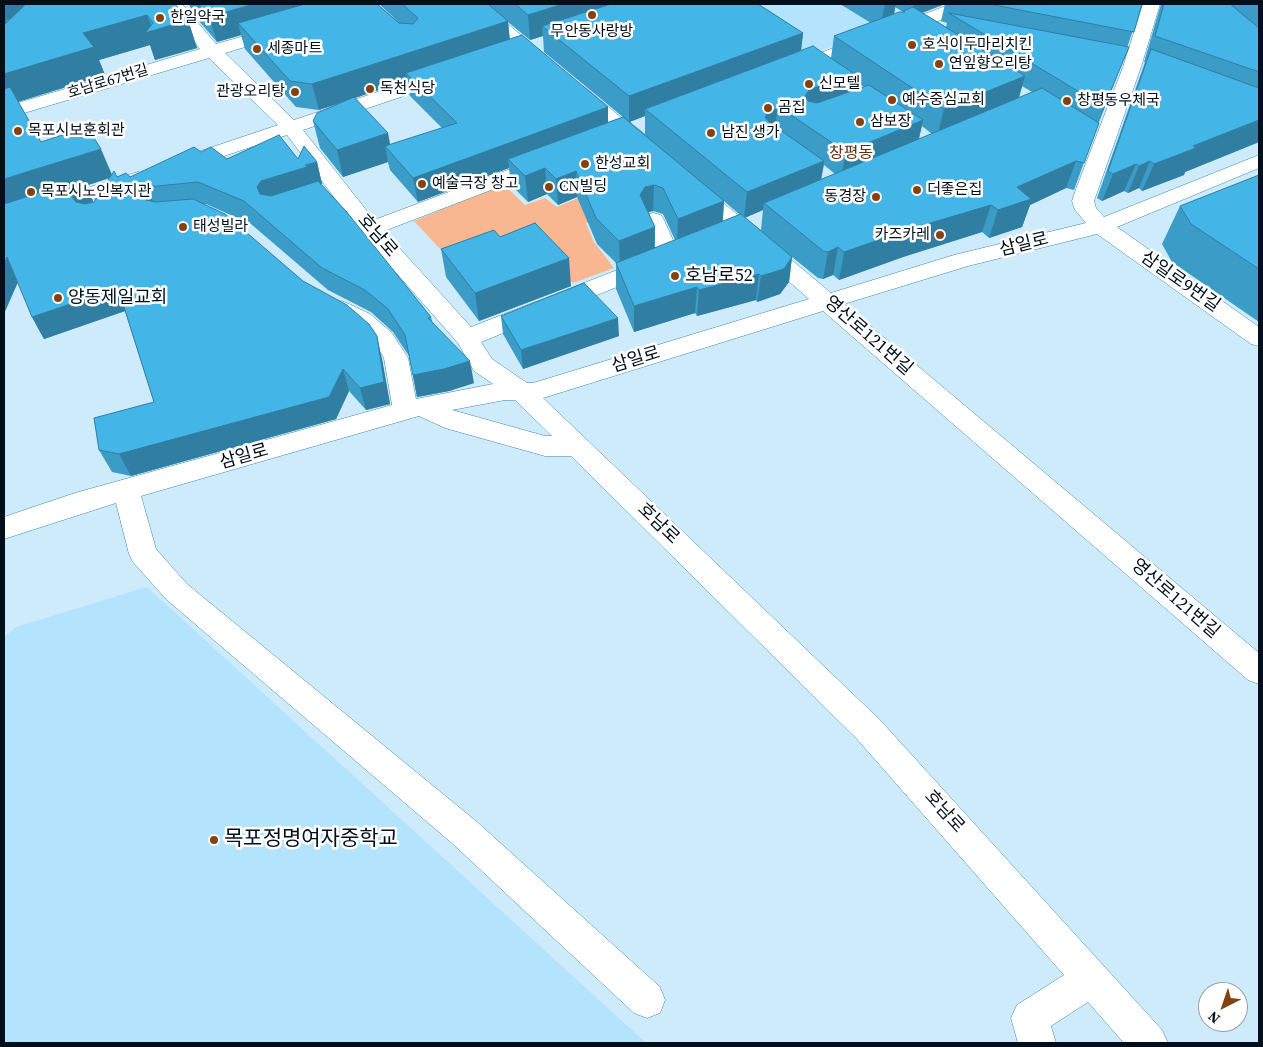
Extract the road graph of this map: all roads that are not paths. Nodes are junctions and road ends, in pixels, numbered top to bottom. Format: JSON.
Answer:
{"nodes":[{"id":1,"x":174,"y":4,"type":"edge"},
{"id":2,"x":473,"y":4,"type":"edge"},
{"id":3,"x":966,"y":4,"type":"edge"},
{"id":4,"x":1152,"y":4,"type":"edge"},
{"id":5,"x":890,"y":12,"type":"dead end"},
{"id":6,"x":910,"y":25,"type":"junction"},
{"id":7,"x":294,"y":26,"type":"edge"},
{"id":8,"x":948,"y":30,"type":"edge"},
{"id":9,"x":927,"y":36,"type":"edge"},
{"id":10,"x":212,"y":51,"type":"junction"},
{"id":11,"x":1123,"y":65,"type":"junction"},
{"id":12,"x":461,"y":71,"type":"edge"},
{"id":13,"x":1154,"y":72,"type":"edge"},
{"id":14,"x":777,"y":76,"type":"edge"},
{"id":15,"x":4,"y":113,"type":"edge"},
{"id":16,"x":292,"y":128,"type":"junction"},
{"id":17,"x":563,"y":156,"type":"edge"},
{"id":18,"x":656,"y":156,"type":"edge"},
{"id":19,"x":1259,"y":161,"type":"edge"},
{"id":20,"x":684,"y":180,"type":"edge"},
{"id":21,"x":116,"y":185,"type":"junction"},
{"id":22,"x":100,"y":209,"type":"edge"},
{"id":23,"x":653,"y":220,"type":"edge"},
{"id":24,"x":4,"y":222,"type":"edge"},
{"id":25,"x":1101,"y":226,"type":"junction"},
{"id":26,"x":370,"y":229,"type":"junction"},
{"id":27,"x":324,"y":300,"type":"edge"},
{"id":28,"x":826,"y":300,"type":"junction"},
{"id":29,"x":467,"y":338,"type":"junction"},
{"id":30,"x":1259,"y":338,"type":"edge"},
{"id":31,"x":522,"y":392,"type":"junction"},
{"id":32,"x":414,"y":409,"type":"junction"},
{"id":33,"x":577,"y":446,"type":"junction"},
{"id":34,"x":126,"y":491,"type":"junction"},
{"id":35,"x":4,"y":528,"type":"edge"},
{"id":36,"x":1259,"y":671,"type":"edge"},
{"id":37,"x":1090,"y":979,"type":"junction"},
{"id":38,"x":647,"y":1000,"type":"dead end"},
{"id":39,"x":1037,"y":1043,"type":"edge"},
{"id":40,"x":1149,"y":1043,"type":"edge"}],
"edges":[{"from":1,"to":10,"type":"street","name":"호남로"},
{"from":2,"to":18,"type":"street"},
{"from":3,"to":6,"type":"street"},
{"from":4,"to":11,"type":"street"},
{"from":5,"to":6,"type":"street"},
{"from":6,"to":8,"type":"street"},
{"from":6,"to":9,"type":"street"},
{"from":6,"to":14,"type":"street"},
{"from":7,"to":10,"type":"street","name":"호남로67번길"},
{"from":10,"to":15,"type":"street","name":"호남로67번길"},
{"from":10,"to":16,"type":"street","name":"호남로"},
{"from":11,"to":13,"type":"street"},
{"from":11,"to":25,"type":"street","name":"삼일로9번길"},
{"from":12,"to":16,"type":"street"},
{"from":16,"to":21,"type":"street"},
{"from":16,"to":26,"type":"street","name":"호남로"},
{"from":17,"to":26,"type":"street"},
{"from":19,"to":25,"type":"street","name":"삼일로"},
{"from":20,"to":28,"type":"street","name":"영산로121번길"},
{"from":21,"to":22,"type":"street"},
{"from":21,"to":24,"type":"street"},
{"from":23,"to":29,"type":"street"},
{"from":25,"to":28,"type":"street","name":"삼일로"},
{"from":25,"to":30,"type":"street","name":"삼일로9번길"},
{"from":26,"to":29,"type":"street","name":"호남로"},
{"from":27,"to":32,"type":"street"},
{"from":28,"to":31,"type":"street","name":"삼일로"},
{"from":28,"to":36,"type":"street","name":"영산로121번길"},
{"from":29,"to":31,"type":"street","name":"호남로"},
{"from":31,"to":32,"type":"street","name":"삼일로"},
{"from":31,"to":33,"type":"street","name":"호남로"},
{"from":32,"to":33,"type":"street"},
{"from":32,"to":34,"type":"street","name":"삼일로"},
{"from":33,"to":37,"type":"street","name":"호남로"},
{"from":34,"to":35,"type":"street","name":"삼일로"},
{"from":34,"to":38,"type":"street"},
{"from":37,"to":39,"type":"street"},
{"from":37,"to":40,"type":"street","name":"호남로"}]}
